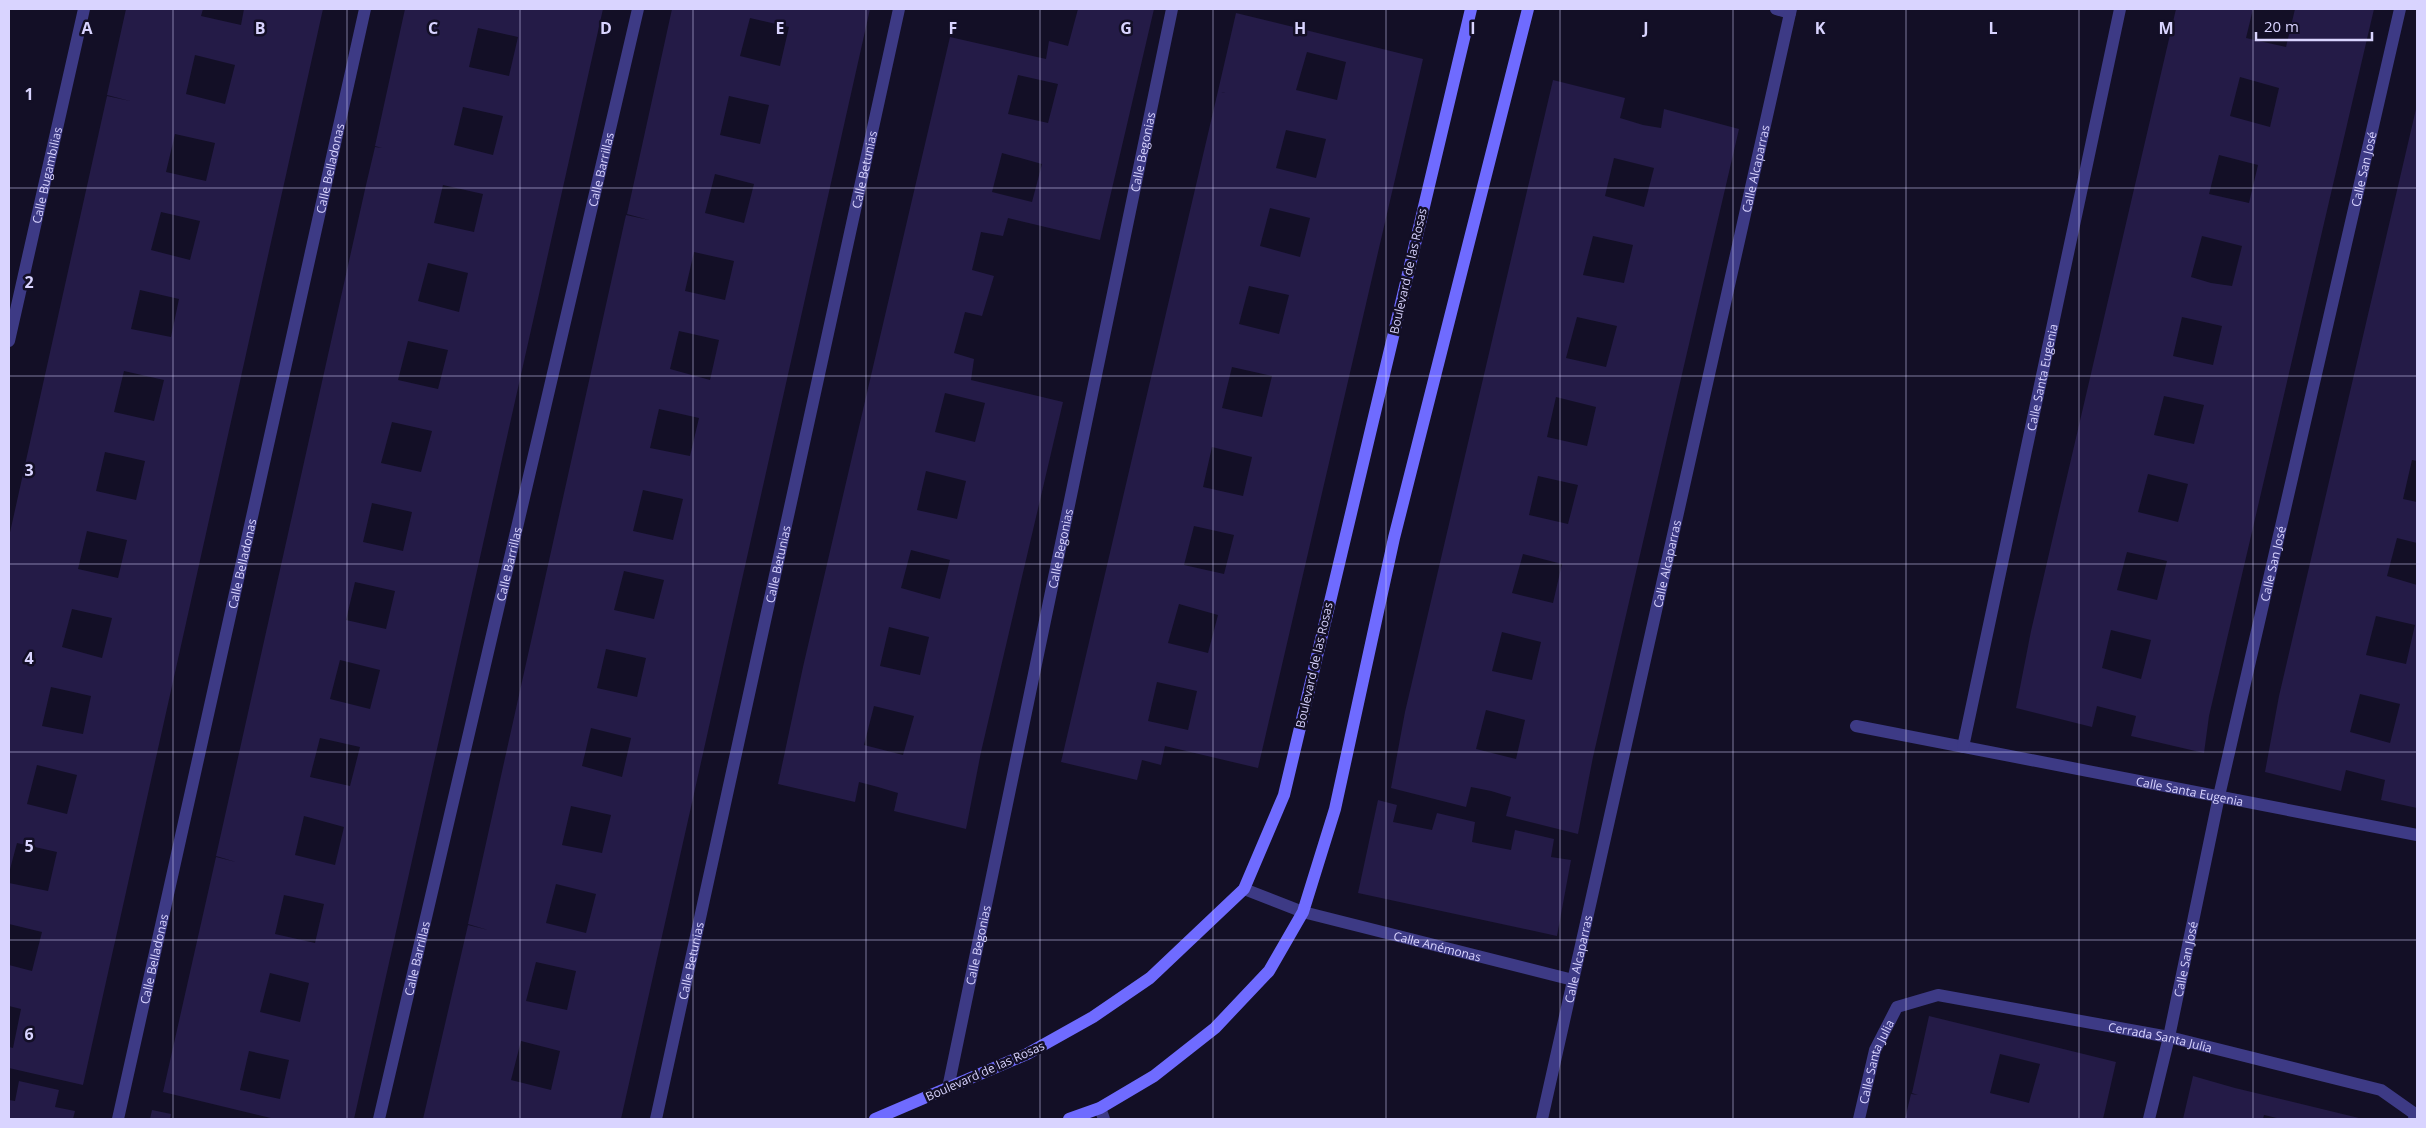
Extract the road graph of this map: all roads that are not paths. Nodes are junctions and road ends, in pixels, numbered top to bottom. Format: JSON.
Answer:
{"nodes":[{"id":1,"x":84,"y":9,"type":"edge"},
{"id":2,"x":365,"y":9,"type":"edge"},
{"id":3,"x":638,"y":9,"type":"edge"},
{"id":4,"x":899,"y":9,"type":"edge"},
{"id":5,"x":1172,"y":9,"type":"edge"},
{"id":6,"x":1471,"y":9,"type":"edge"},
{"id":7,"x":1528,"y":9,"type":"edge"},
{"id":8,"x":1776,"y":9,"type":"edge"},
{"id":9,"x":2120,"y":9,"type":"edge"},
{"id":10,"x":2400,"y":9,"type":"edge"},
{"id":11,"x":1790,"y":11,"type":"edge"},
{"id":12,"x":9,"y":341,"type":"edge"},
{"id":13,"x":1856,"y":726,"type":"dead end"},
{"id":14,"x":1963,"y":746,"type":"junction"},
{"id":15,"x":2219,"y":796,"type":"junction"},
{"id":16,"x":2417,"y":835,"type":"edge"},
{"id":17,"x":1244,"y":889,"type":"junction"},
{"id":18,"x":1302,"y":912,"type":"junction"},
{"id":19,"x":1573,"y":980,"type":"junction"},
{"id":20,"x":1897,"y":1007,"type":"joint"},
{"id":21,"x":2169,"y":1037,"type":"junction"},
{"id":22,"x":948,"y":1088,"type":"junction"},
{"id":23,"x":1102,"y":1114,"type":"edge"},
{"id":24,"x":2414,"y":1116,"type":"edge"},
{"id":25,"x":118,"y":1119,"type":"edge"},
{"id":26,"x":378,"y":1119,"type":"edge"},
{"id":27,"x":656,"y":1119,"type":"edge"},
{"id":28,"x":875,"y":1119,"type":"edge"},
{"id":29,"x":1069,"y":1119,"type":"edge"},
{"id":30,"x":1542,"y":1119,"type":"edge"},
{"id":31,"x":1860,"y":1119,"type":"edge"},
{"id":32,"x":2149,"y":1119,"type":"edge"}],
"edges":[{"from":1,"to":12,"type":"street","name":"Calle Bugambilias"},
{"from":2,"to":25,"type":"street","name":"Calle Belladonas"},
{"from":3,"to":26,"type":"street","name":"Calle Barrillas"},
{"from":4,"to":27,"type":"street","name":"Calle Betunias"},
{"from":5,"to":22,"type":"street","name":"Calle Begonias"},
{"from":6,"to":17,"type":"street","name":"Boulevard de las Rosas"},
{"from":7,"to":18,"type":"street"},
{"from":8,"to":11,"type":"street"},
{"from":9,"to":14,"type":"street","name":"Calle Santa Eugenia"},
{"from":10,"to":15,"type":"street","name":"Calle San José"},
{"from":11,"to":19,"type":"street","name":"Calle Alcaparras"},
{"from":13,"to":14,"type":"street","name":"Calle Santa Eugenia"},
{"from":14,"to":15,"type":"street","name":"Calle Santa Eugenia"},
{"from":15,"to":16,"type":"street","name":"Calle Santa Eugenia"},
{"from":15,"to":21,"type":"street","name":"Calle San José"},
{"from":17,"to":18,"type":"street","name":"Calle Anémonas"},
{"from":17,"to":22,"type":"street","name":"Boulevard de las Rosas"},
{"from":18,"to":19,"type":"street","name":"Calle Anémonas"},
{"from":18,"to":23,"type":"street"},
{"from":19,"to":30,"type":"street","name":"Calle Alcaparras"},
{"from":20,"to":21,"type":"street","name":"Cerrada Santa Julia"},
{"from":20,"to":31,"type":"street","name":"Calle Santa Julia"},
{"from":21,"to":24,"type":"street","name":"Cerrada Santa Julia"},
{"from":21,"to":32,"type":"street","name":"Calle San José"},
{"from":22,"to":28,"type":"street","name":"Boulevard de las Rosas"},
{"from":23,"to":29,"type":"street"}]}
